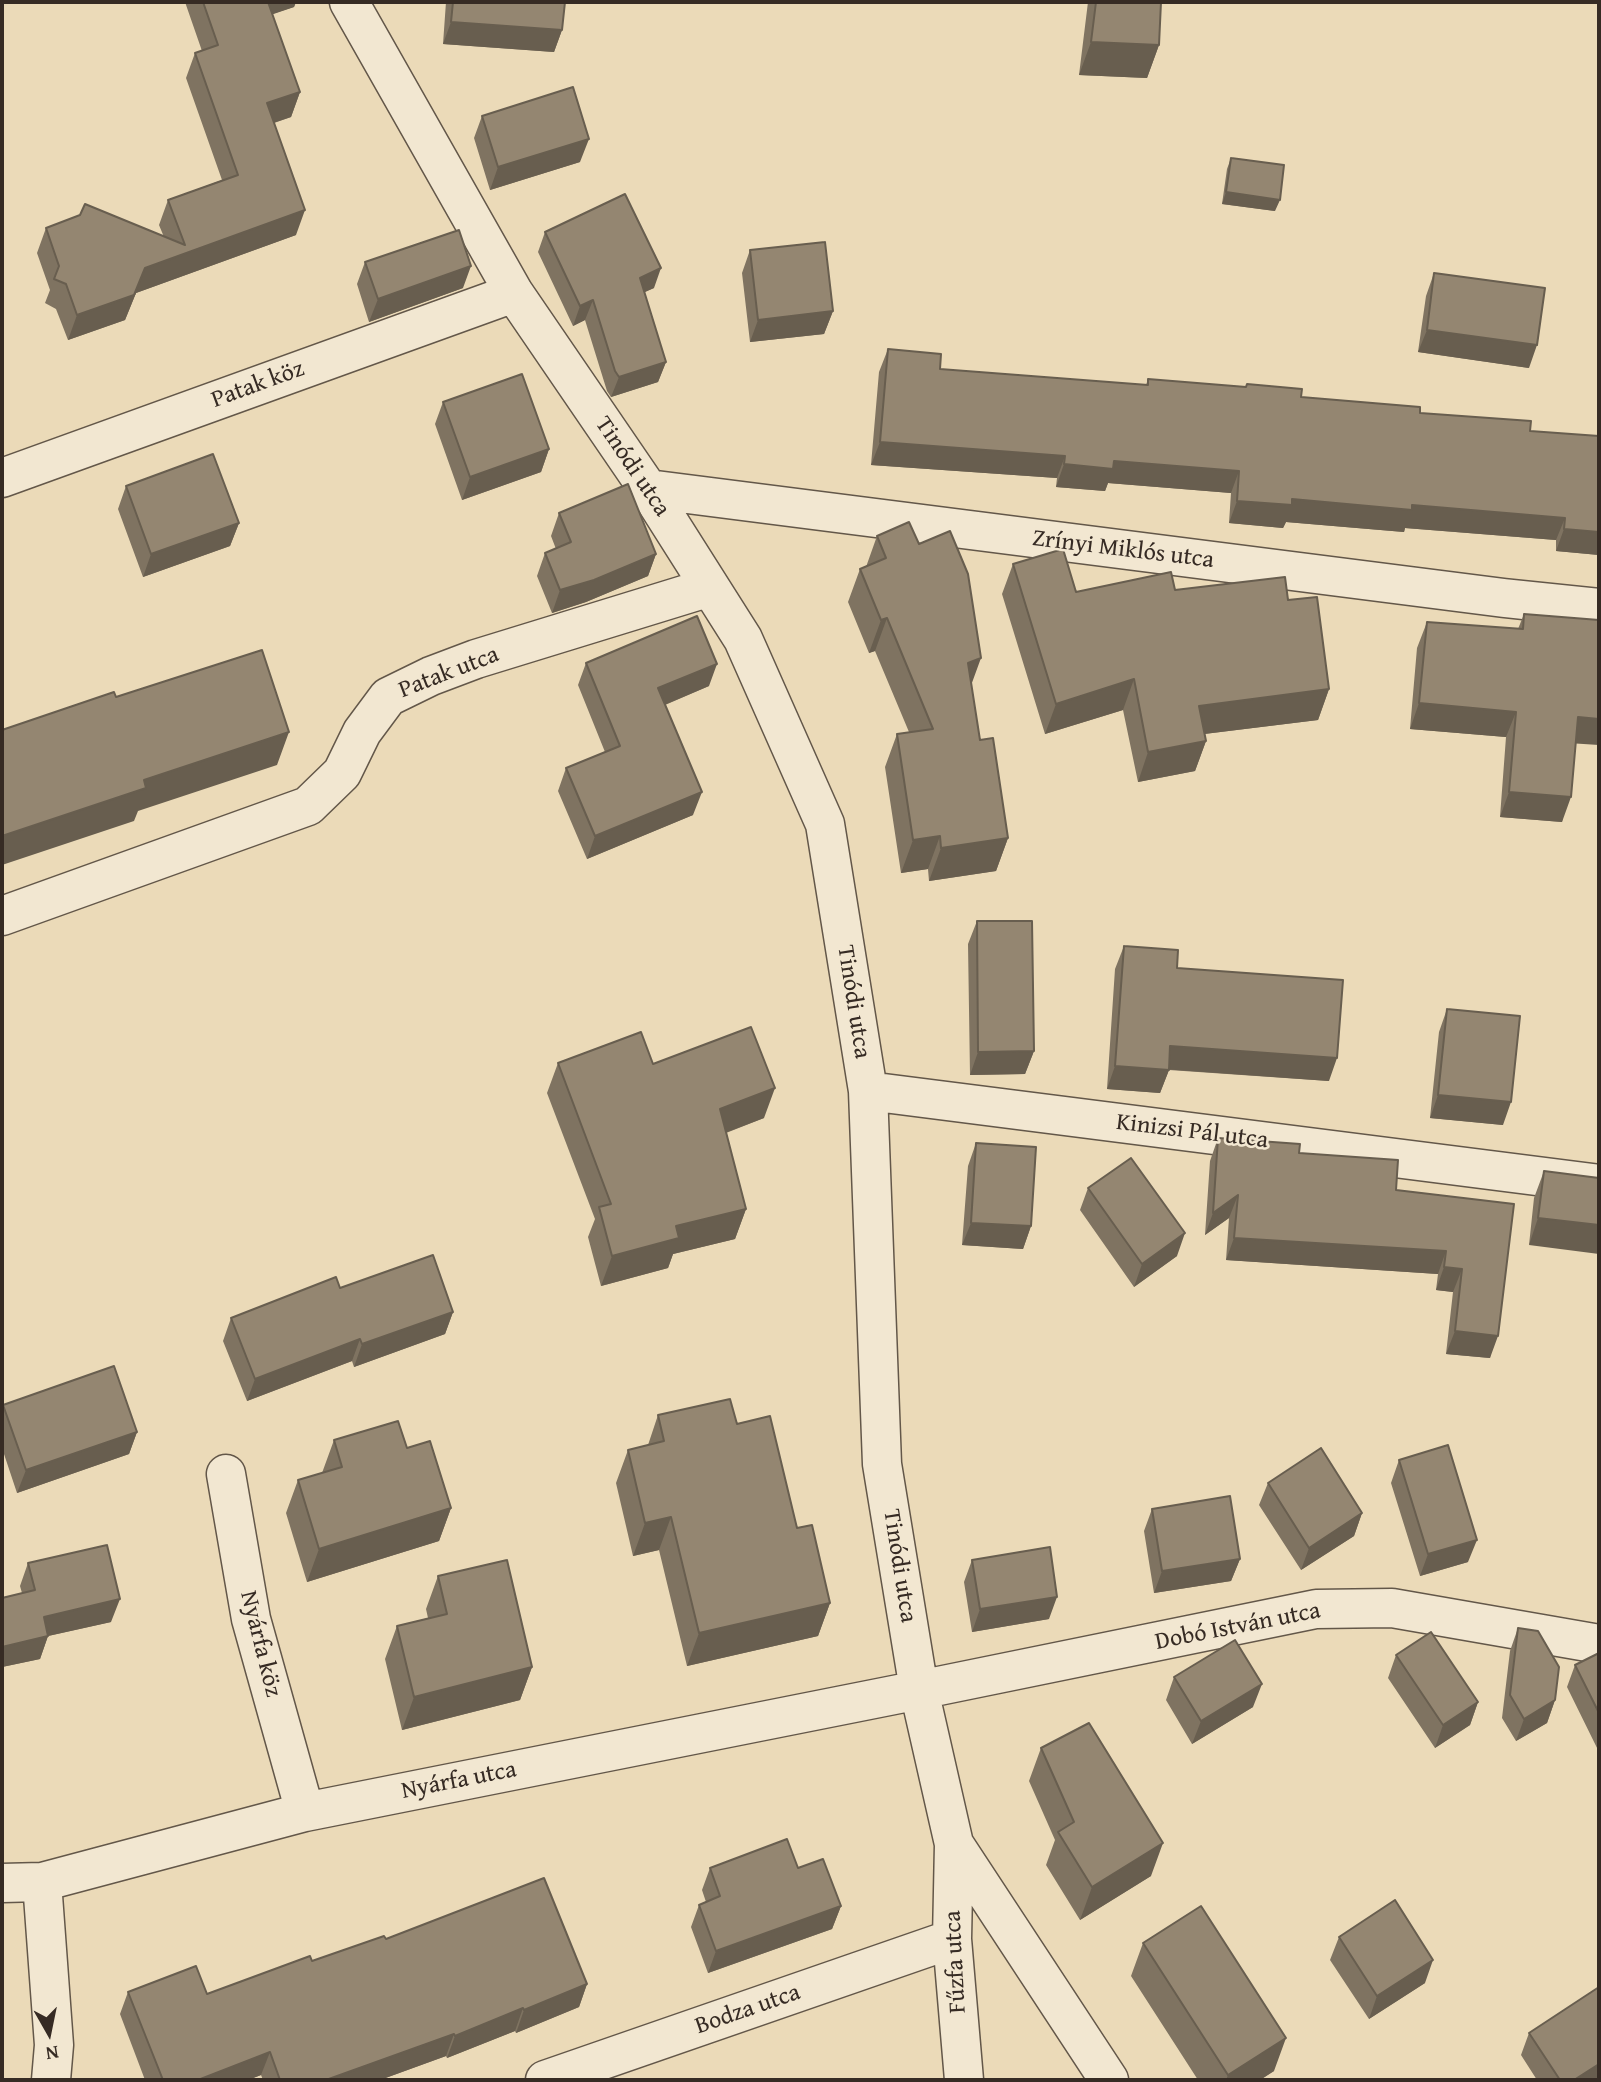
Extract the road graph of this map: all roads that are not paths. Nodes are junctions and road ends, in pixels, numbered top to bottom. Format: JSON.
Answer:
{"nodes":[{"id":1,"x":349,"y":2,"type":"edge"},
{"id":2,"x":514,"y":293,"type":"junction"},
{"id":3,"x":2,"y":478,"type":"edge"},
{"id":4,"x":648,"y":489,"type":"junction"},
{"id":5,"x":710,"y":587,"type":"junction"},
{"id":6,"x":1599,"y":608,"type":"edge"},
{"id":7,"x":2,"y":916,"type":"edge"},
{"id":8,"x":867,"y":1091,"type":"junction"},
{"id":9,"x":1599,"y":1184,"type":"edge"},
{"id":10,"x":226,"y":1474,"type":"dead end"},
{"id":11,"x":1599,"y":1644,"type":"edge"},
{"id":12,"x":919,"y":1690,"type":"junction"},
{"id":13,"x":305,"y":1812,"type":"junction"},
{"id":14,"x":954,"y":1844,"type":"junction"},
{"id":15,"x":2,"y":1882,"type":"edge"},
{"id":16,"x":42,"y":1882,"type":"junction"},
{"id":17,"x":952,"y":1939,"type":"junction"},
{"id":18,"x":51,"y":2080,"type":"edge"},
{"id":19,"x":545,"y":2080,"type":"edge"},
{"id":20,"x":964,"y":2080,"type":"edge"},
{"id":21,"x":1109,"y":2080,"type":"edge"}],
"edges":[{"from":1,"to":2,"type":"street","name":"Tinódi utca"},
{"from":2,"to":3,"type":"street","name":"Patak köz"},
{"from":2,"to":4,"type":"street","name":"Tinódi utca"},
{"from":4,"to":5,"type":"street","name":"Tinódi utca"},
{"from":4,"to":6,"type":"street","name":"Zrínyi Miklós utca"},
{"from":5,"to":7,"type":"street","name":"Patak utca"},
{"from":5,"to":8,"type":"street","name":"Tinódi utca"},
{"from":8,"to":9,"type":"street","name":"Kinizsi Pál utca"},
{"from":8,"to":12,"type":"street","name":"Tinódi utca"},
{"from":10,"to":13,"type":"street","name":"Nyárfa köz"},
{"from":11,"to":12,"type":"street","name":"Dobó István utca"},
{"from":12,"to":13,"type":"street","name":"Nyárfa utca"},
{"from":12,"to":14,"type":"street","name":"Tinódi utca"},
{"from":13,"to":16,"type":"street","name":"Nyárfa utca"},
{"from":14,"to":17,"type":"street","name":"Fűzfa utca"},
{"from":14,"to":21,"type":"street","name":"Tinódi utca"},
{"from":15,"to":16,"type":"street","name":"Nyárfa utca"},
{"from":16,"to":18,"type":"street"},
{"from":17,"to":19,"type":"street","name":"Bodza utca"},
{"from":17,"to":20,"type":"street","name":"Fűzfa utca"}]}
